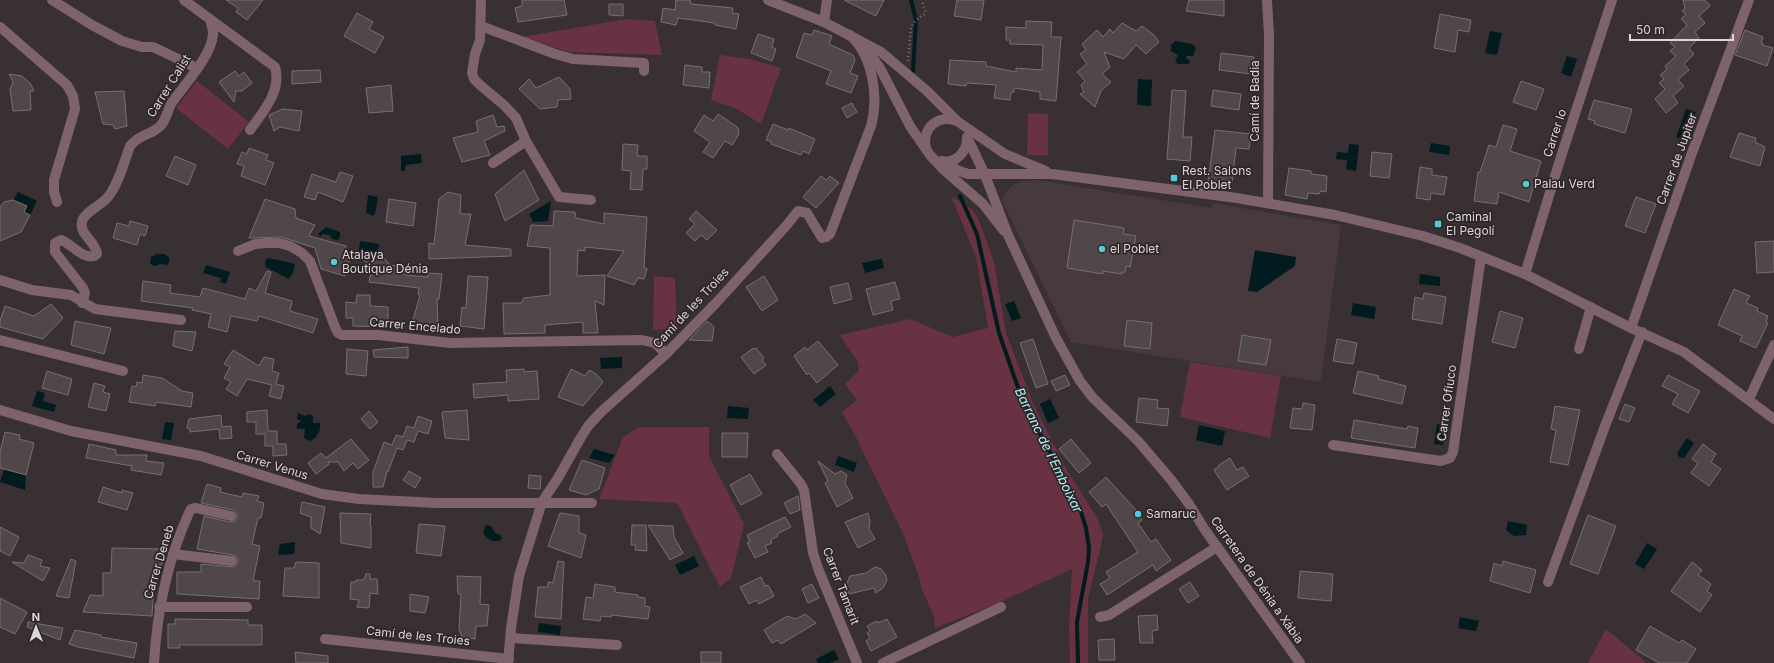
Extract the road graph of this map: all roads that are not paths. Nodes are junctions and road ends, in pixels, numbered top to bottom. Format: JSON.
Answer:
{"nodes":[{"id":1,"x":52,"y":0,"type":"edge"},
{"id":2,"x":184,"y":0,"type":"edge"},
{"id":3,"x":481,"y":0,"type":"edge"},
{"id":4,"x":768,"y":0,"type":"edge"},
{"id":5,"x":827,"y":0,"type":"edge"},
{"id":6,"x":1267,"y":0,"type":"edge"},
{"id":7,"x":1612,"y":0,"type":"edge"},
{"id":8,"x":1749,"y":0,"type":"edge"},
{"id":9,"x":210,"y":19,"type":"junction"},
{"id":10,"x":824,"y":22,"type":"junction"},
{"id":11,"x":481,"y":26,"type":"junction"},
{"id":12,"x":0,"y":27,"type":"edge"},
{"id":13,"x":853,"y":36,"type":"junction"},
{"id":14,"x":197,"y":68,"type":"junction"},
{"id":15,"x":644,"y":71,"type":"dead end"},
{"id":16,"x":957,"y":121,"type":"junction"},
{"id":17,"x":250,"y":130,"type":"dead end"},
{"id":18,"x":966,"y":137,"type":"junction"},
{"id":19,"x":526,"y":141,"type":"junction"},
{"id":20,"x":929,"y":153,"type":"junction"},
{"id":21,"x":494,"y":163,"type":"dead end"},
{"id":22,"x":945,"y":166,"type":"junction"},
{"id":23,"x":1052,"y":174,"type":"junction"},
{"id":24,"x":985,"y":175,"type":"junction"},
{"id":25,"x":592,"y":200,"type":"dead end"},
{"id":26,"x":57,"y":202,"type":"dead end"},
{"id":27,"x":1268,"y":203,"type":"junction"},
{"id":28,"x":1008,"y":236,"type":"junction"},
{"id":29,"x":238,"y":251,"type":"dead end"},
{"id":30,"x":1481,"y":257,"type":"junction"},
{"id":31,"x":1525,"y":274,"type":"junction"},
{"id":32,"x":0,"y":280,"type":"edge"},
{"id":33,"x":82,"y":303,"type":"junction"},
{"id":34,"x":1591,"y":307,"type":"junction"},
{"id":35,"x":181,"y":320,"type":"dead end"},
{"id":36,"x":1631,"y":328,"type":"junction"},
{"id":37,"x":1642,"y":332,"type":"junction"},
{"id":38,"x":0,"y":340,"type":"edge"},
{"id":39,"x":1774,"y":345,"type":"edge"},
{"id":40,"x":1579,"y":349,"type":"dead end"},
{"id":41,"x":666,"y":354,"type":"junction"},
{"id":42,"x":123,"y":370,"type":"dead end"},
{"id":43,"x":1748,"y":399,"type":"junction"},
{"id":44,"x":0,"y":410,"type":"edge"},
{"id":45,"x":1774,"y":419,"type":"edge"},
{"id":46,"x":1333,"y":445,"type":"dead end"},
{"id":47,"x":777,"y":454,"type":"dead end"},
{"id":48,"x":542,"y":502,"type":"junction"},
{"id":49,"x":592,"y":503,"type":"dead end"},
{"id":50,"x":231,"y":516,"type":"dead end"},
{"id":51,"x":1217,"y":547,"type":"junction"},
{"id":52,"x":173,"y":554,"type":"junction"},
{"id":53,"x":232,"y":561,"type":"dead end"},
{"id":54,"x":1548,"y":582,"type":"dead end"},
{"id":55,"x":159,"y":607,"type":"junction"},
{"id":56,"x":247,"y":607,"type":"dead end"},
{"id":57,"x":1001,"y":607,"type":"dead end"},
{"id":58,"x":1100,"y":617,"type":"dead end"},
{"id":59,"x":511,"y":638,"type":"junction"},
{"id":60,"x":325,"y":639,"type":"dead end"},
{"id":61,"x":617,"y":645,"type":"dead end"},
{"id":62,"x":508,"y":661,"type":"edge"},
{"id":63,"x":154,"y":663,"type":"edge"},
{"id":64,"x":857,"y":663,"type":"edge"},
{"id":65,"x":883,"y":663,"type":"edge"},
{"id":66,"x":1300,"y":663,"type":"edge"}],
"edges":[{"from":1,"to":14,"type":"street"},
{"from":2,"to":9,"type":"street"},
{"from":3,"to":11,"type":"street"},
{"from":4,"to":10,"type":"street"},
{"from":5,"to":10,"type":"street"},
{"from":6,"to":27,"type":"street","name":"Camí de Badia"},
{"from":7,"to":31,"type":"street","name":"Carrer Io"},
{"from":8,"to":36,"type":"street","name":"Carrer de Jupiter"},
{"from":9,"to":14,"type":"street","name":"Carrer Calist"},
{"from":9,"to":17,"type":"street"},
{"from":10,"to":13,"type":"street"},
{"from":11,"to":15,"type":"street"},
{"from":11,"to":19,"type":"street"},
{"from":12,"to":26,"type":"street"},
{"from":13,"to":16,"type":"street"},
{"from":13,"to":20,"type":"street"},
{"from":13,"to":41,"type":"street","name":"Camí de les Troies"},
{"from":14,"to":33,"type":"street","name":"Carrer Calist"},
{"from":16,"to":18,"type":"street"},
{"from":16,"to":20,"type":"street"},
{"from":16,"to":23,"type":"street"},
{"from":18,"to":22,"type":"street"},
{"from":18,"to":24,"type":"street","name":"Carretera de Dénia a Xàbia"},
{"from":19,"to":21,"type":"street"},
{"from":19,"to":25,"type":"street"},
{"from":20,"to":22,"type":"street"},
{"from":22,"to":24,"type":"street"},
{"from":22,"to":28,"type":"street","name":"Carretera de Dénia a Xàbia"},
{"from":23,"to":24,"type":"street"},
{"from":23,"to":27,"type":"street"},
{"from":24,"to":28,"type":"street","name":"Carretera de Dénia a Xàbia"},
{"from":27,"to":30,"type":"street"},
{"from":28,"to":51,"type":"street","name":"Carretera de Dénia a Xàbia"},
{"from":29,"to":41,"type":"street","name":"Carrer Encelado"},
{"from":30,"to":31,"type":"street"},
{"from":30,"to":46,"type":"street","name":"Carrer Ofiuco"},
{"from":31,"to":34,"type":"street"},
{"from":32,"to":33,"type":"street"},
{"from":33,"to":35,"type":"street"},
{"from":34,"to":36,"type":"street"},
{"from":34,"to":40,"type":"street"},
{"from":36,"to":37,"type":"street"},
{"from":37,"to":43,"type":"street"},
{"from":37,"to":54,"type":"street"},
{"from":38,"to":42,"type":"street"},
{"from":39,"to":43,"type":"street"},
{"from":41,"to":48,"type":"street","name":"Camí de les Troies"},
{"from":43,"to":45,"type":"street"},
{"from":44,"to":48,"type":"street","name":"Carrer Venus"},
{"from":47,"to":64,"type":"street","name":"Carrer Tamarit"},
{"from":48,"to":49,"type":"street","name":"Carrer Venus"},
{"from":48,"to":59,"type":"street","name":"Camí de les Troies"},
{"from":50,"to":52,"type":"street","name":"Carrer Deneb"},
{"from":51,"to":58,"type":"street"},
{"from":51,"to":66,"type":"street","name":"Carretera de Dénia a Xàbia"},
{"from":52,"to":53,"type":"street"},
{"from":52,"to":55,"type":"street","name":"Carrer Deneb"},
{"from":55,"to":56,"type":"street"},
{"from":55,"to":63,"type":"street","name":"Carrer Deneb"},
{"from":57,"to":65,"type":"street"},
{"from":59,"to":61,"type":"street"},
{"from":59,"to":62,"type":"street","name":"Camí de les Troies"},
{"from":60,"to":62,"type":"street","name":"Camí de les Troies"}]}
